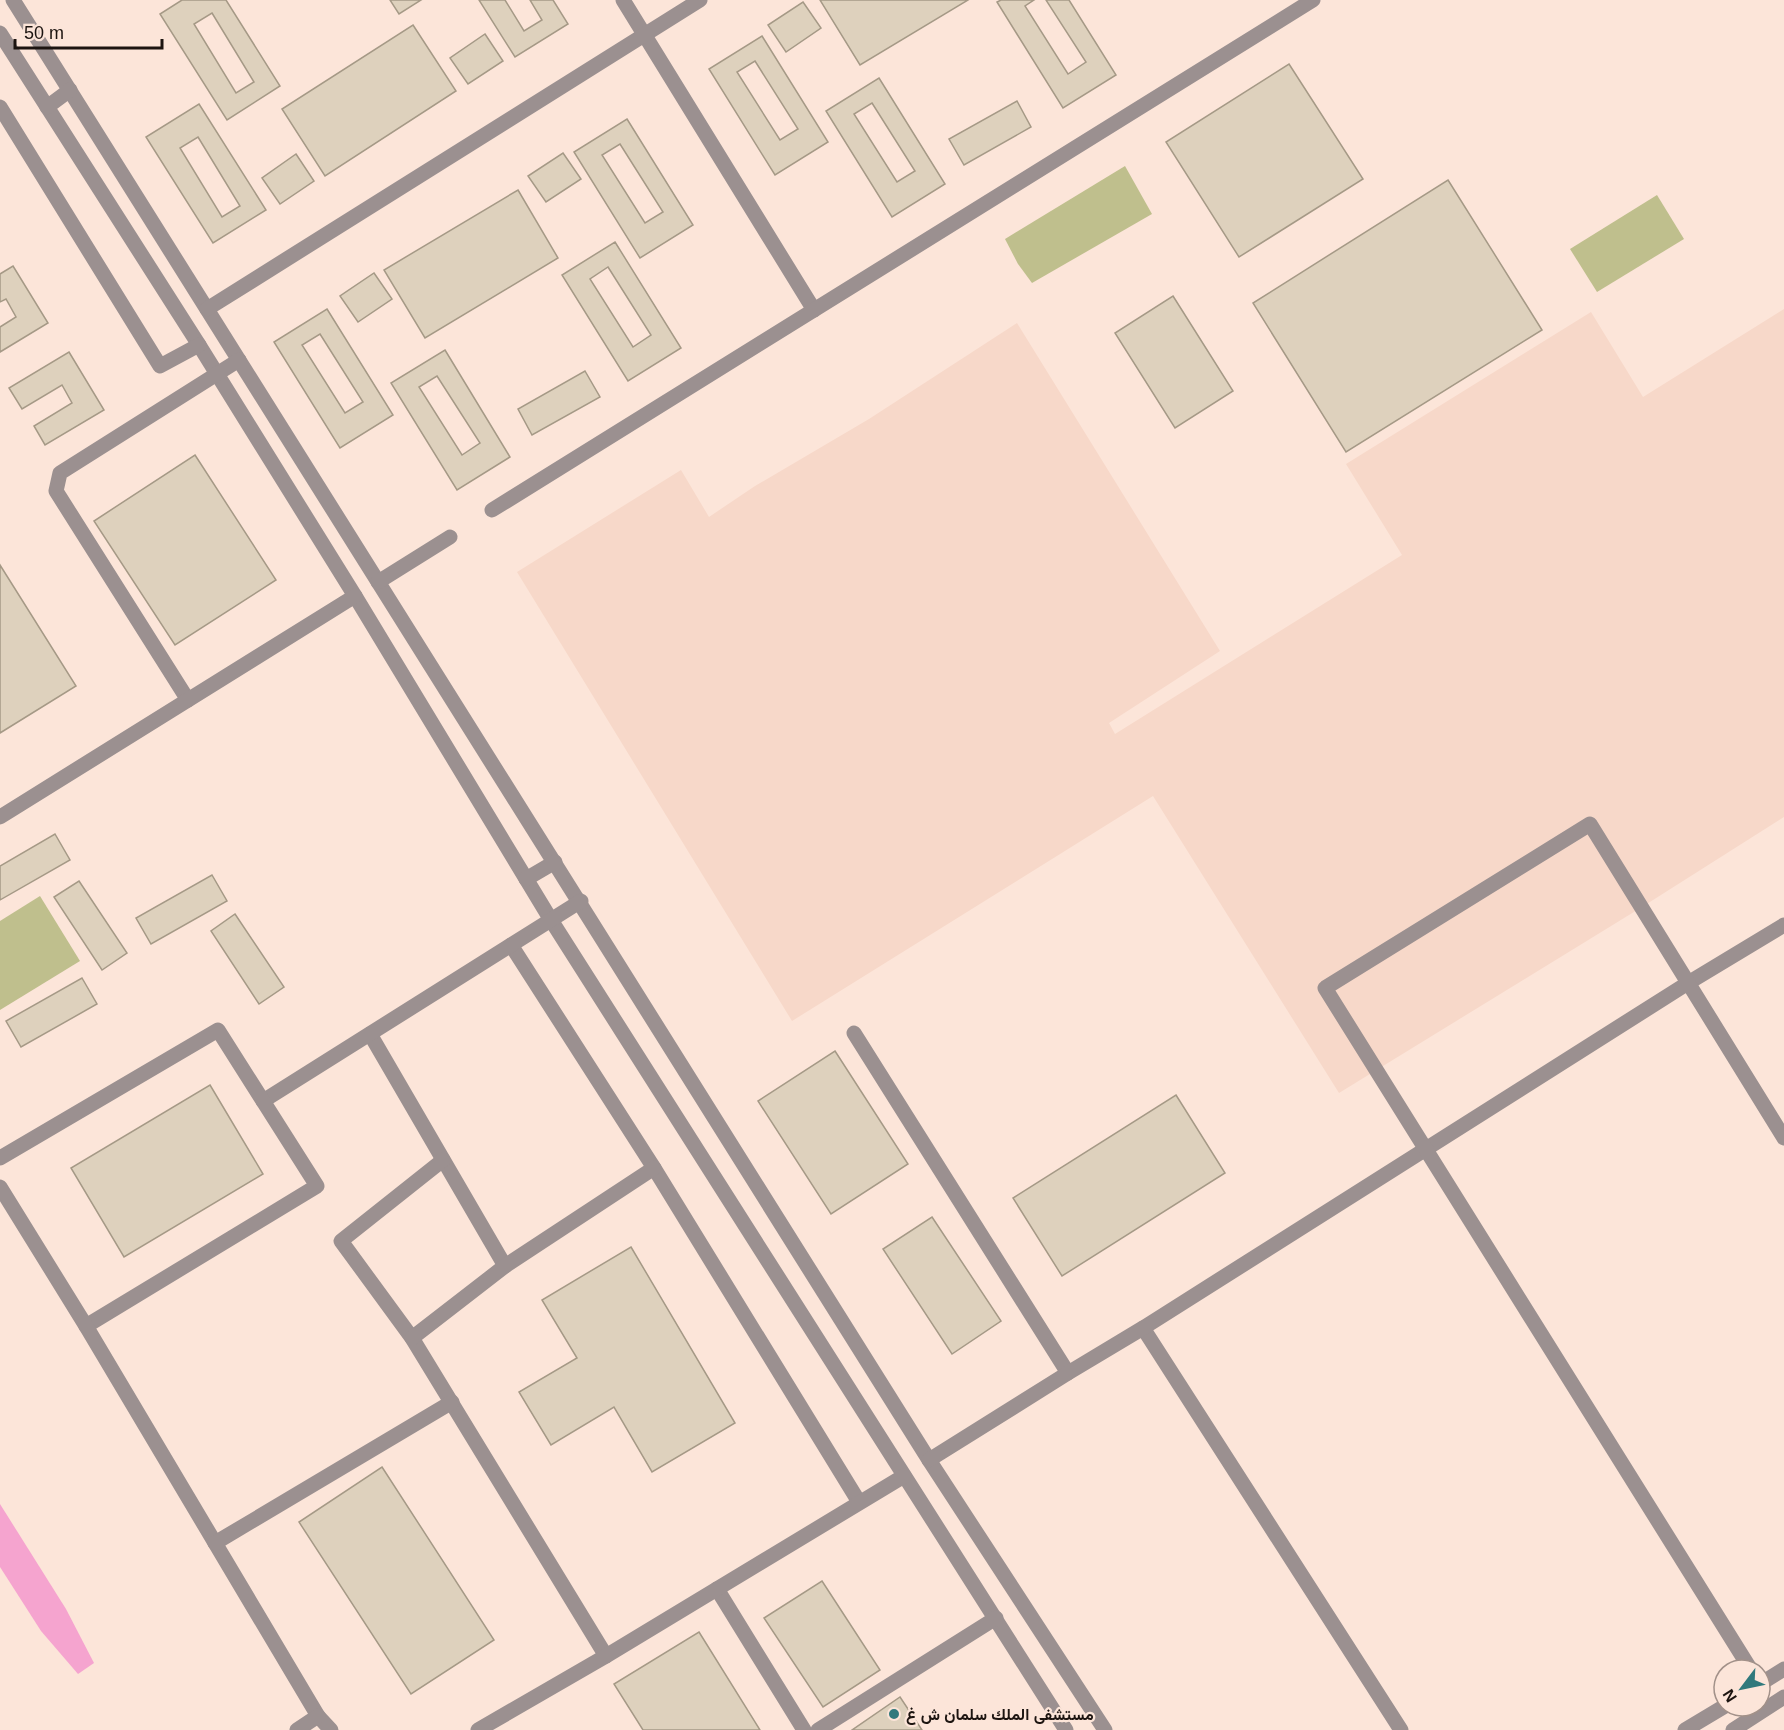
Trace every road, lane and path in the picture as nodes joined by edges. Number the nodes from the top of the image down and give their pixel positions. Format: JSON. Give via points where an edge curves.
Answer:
{"nodes":[{"id":1,"x":13,"y":0,"type":"edge"},
{"id":2,"x":623,"y":0,"type":"edge"},
{"id":3,"x":700,"y":0,"type":"edge"},
{"id":4,"x":1313,"y":0,"type":"edge"},
{"id":5,"x":0,"y":33,"type":"edge"},
{"id":6,"x":644,"y":34,"type":"junction"},
{"id":7,"x":46,"y":52,"type":"junction"},
{"id":8,"x":21,"y":65,"type":"junction"},
{"id":9,"x":70,"y":90,"type":"junction"},
{"id":10,"x":0,"y":107,"type":"edge"},
{"id":11,"x":47,"y":107,"type":"junction"},
{"id":12,"x":207,"y":309,"type":"junction"},
{"id":13,"x":814,"y":310,"type":"junction"},
{"id":14,"x":199,"y":345,"type":"junction"},
{"id":15,"x":239,"y":360,"type":"junction"},
{"id":16,"x":216,"y":374,"type":"junction"},
{"id":17,"x":492,"y":510,"type":"dead end"},
{"id":18,"x":450,"y":537,"type":"dead end"},
{"id":19,"x":378,"y":582,"type":"junction"},
{"id":20,"x":355,"y":596,"type":"junction"},
{"id":21,"x":188,"y":700,"type":"junction"},
{"id":22,"x":0,"y":817,"type":"edge"},
{"id":23,"x":555,"y":862,"type":"junction"},
{"id":24,"x":526,"y":879,"type":"junction"},
{"id":25,"x":580,"y":902,"type":"junction"},
{"id":26,"x":551,"y":920,"type":"junction"},
{"id":27,"x":1784,"y":925,"type":"edge"},
{"id":28,"x":511,"y":945,"type":"junction"},
{"id":29,"x":1688,"y":983,"type":"junction"},
{"id":30,"x":854,"y":1033,"type":"dead end"},
{"id":31,"x":370,"y":1034,"type":"junction"},
{"id":32,"x":263,"y":1101,"type":"junction"},
{"id":33,"x":1784,"y":1137,"type":"edge"},
{"id":34,"x":1425,"y":1150,"type":"junction"},
{"id":35,"x":0,"y":1158,"type":"edge"},
{"id":36,"x":443,"y":1160,"type":"junction"},
{"id":37,"x":654,"y":1168,"type":"junction"},
{"id":38,"x":0,"y":1187,"type":"edge"},
{"id":39,"x":505,"y":1266,"type":"junction"},
{"id":40,"x":86,"y":1326,"type":"junction"},
{"id":41,"x":1143,"y":1328,"type":"junction"},
{"id":42,"x":412,"y":1338,"type":"junction"},
{"id":43,"x":1068,"y":1372,"type":"junction"},
{"id":44,"x":452,"y":1402,"type":"junction"},
{"id":45,"x":929,"y":1460,"type":"junction"},
{"id":46,"x":904,"y":1476,"type":"junction"},
{"id":47,"x":860,"y":1502,"type":"junction"},
{"id":48,"x":215,"y":1543,"type":"junction"},
{"id":49,"x":717,"y":1589,"type":"junction"},
{"id":50,"x":996,"y":1618,"type":"junction"},
{"id":51,"x":606,"y":1656,"type":"junction"},
{"id":52,"x":1743,"y":1658,"type":"edge"},
{"id":53,"x":1784,"y":1697,"type":"edge"},
{"id":54,"x":1712,"y":1714,"type":"edge"},
{"id":55,"x":318,"y":1716,"type":"junction"},
{"id":56,"x":297,"y":1730,"type":"edge"},
{"id":57,"x":331,"y":1730,"type":"edge"},
{"id":58,"x":478,"y":1730,"type":"edge"},
{"id":59,"x":804,"y":1730,"type":"edge"},
{"id":60,"x":818,"y":1730,"type":"edge"},
{"id":61,"x":1066,"y":1730,"type":"edge"},
{"id":62,"x":1105,"y":1730,"type":"edge"},
{"id":63,"x":1401,"y":1730,"type":"edge"},
{"id":64,"x":1685,"y":1730,"type":"edge"},
{"id":65,"x":1733,"y":1730,"type":"edge"}],
"edges":[{"from":1,"to":7,"type":"street"},
{"from":2,"to":6,"type":"street"},
{"from":3,"to":6,"type":"street"},
{"from":4,"to":13,"type":"street"},
{"from":5,"to":8,"type":"street"},
{"from":6,"to":12,"type":"street"},
{"from":6,"to":13,"type":"street"},
{"from":7,"to":8,"type":"street"},
{"from":7,"to":9,"type":"street"},
{"from":8,"to":11,"type":"street"},
{"from":9,"to":11,"type":"street"},
{"from":9,"to":12,"type":"street"},
{"from":10,"to":14,"type":"street","via":[[160,366]]},
{"from":11,"to":14,"type":"street"},
{"from":12,"to":15,"type":"street"},
{"from":13,"to":17,"type":"street"},
{"from":14,"to":16,"type":"street"},
{"from":15,"to":16,"type":"street"},
{"from":15,"to":19,"type":"street"},
{"from":16,"to":20,"type":"street"},
{"from":16,"to":21,"type":"street","via":[[60,474],[56,491]]},
{"from":18,"to":19,"type":"street"},
{"from":19,"to":23,"type":"street"},
{"from":20,"to":21,"type":"street"},
{"from":20,"to":24,"type":"street"},
{"from":21,"to":22,"type":"street"},
{"from":23,"to":24,"type":"street"},
{"from":23,"to":25,"type":"street"},
{"from":24,"to":26,"type":"street"},
{"from":25,"to":26,"type":"street"},
{"from":25,"to":45,"type":"street"},
{"from":26,"to":28,"type":"street"},
{"from":26,"to":46,"type":"street"},
{"from":27,"to":29,"type":"street"},
{"from":28,"to":31,"type":"street"},
{"from":28,"to":37,"type":"street"},
{"from":29,"to":33,"type":"street"},
{"from":29,"to":34,"type":"street"},
{"from":29,"to":34,"type":"street","via":[[1590,824],[1325,988]]},
{"from":30,"to":43,"type":"street"},
{"from":31,"to":32,"type":"street"},
{"from":31,"to":36,"type":"street"},
{"from":32,"to":35,"type":"street","via":[[218,1030]]},
{"from":32,"to":40,"type":"street","via":[[317,1186]]},
{"from":34,"to":41,"type":"street"},
{"from":34,"to":52,"type":"street"},
{"from":36,"to":39,"type":"street"},
{"from":36,"to":42,"type":"street","via":[[341,1241]]},
{"from":37,"to":39,"type":"street"},
{"from":37,"to":47,"type":"street"},
{"from":38,"to":40,"type":"street"},
{"from":39,"to":42,"type":"street"},
{"from":40,"to":48,"type":"street"},
{"from":41,"to":43,"type":"street"},
{"from":41,"to":63,"type":"street"},
{"from":42,"to":44,"type":"street"},
{"from":43,"to":45,"type":"street"},
{"from":44,"to":48,"type":"street"},
{"from":44,"to":51,"type":"street"},
{"from":45,"to":62,"type":"street"},
{"from":46,"to":47,"type":"street"},
{"from":46,"to":50,"type":"street"},
{"from":47,"to":49,"type":"street"},
{"from":48,"to":55,"type":"street"},
{"from":49,"to":51,"type":"street"},
{"from":49,"to":59,"type":"street"},
{"from":50,"to":60,"type":"street"},
{"from":50,"to":61,"type":"street"},
{"from":51,"to":58,"type":"street"},
{"from":53,"to":65,"type":"street"},
{"from":54,"to":64,"type":"street"},
{"from":55,"to":56,"type":"street"},
{"from":55,"to":57,"type":"street"}]}
